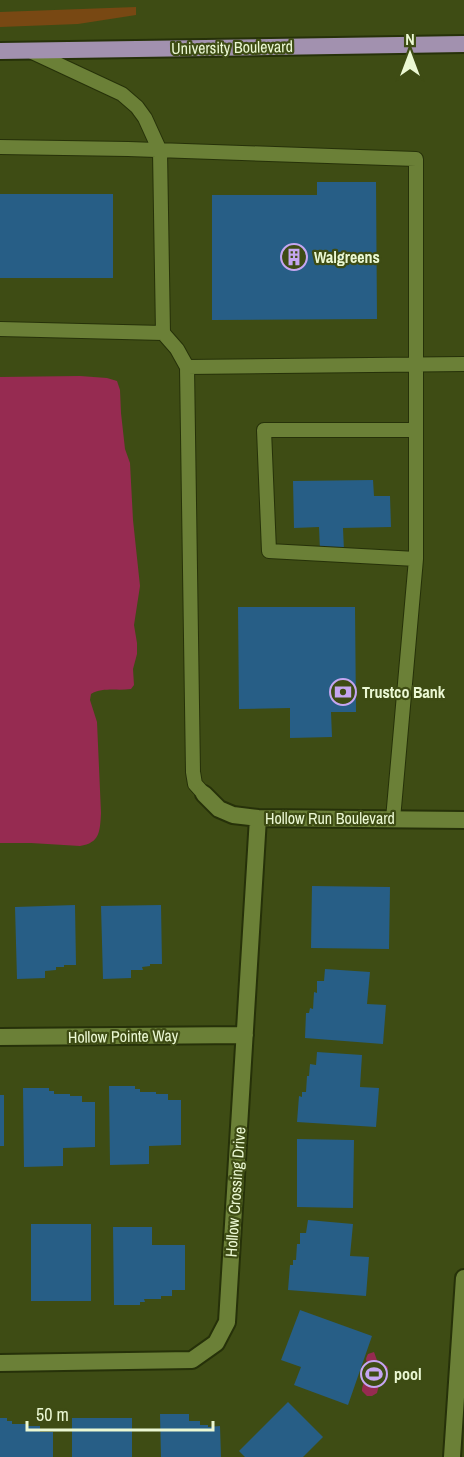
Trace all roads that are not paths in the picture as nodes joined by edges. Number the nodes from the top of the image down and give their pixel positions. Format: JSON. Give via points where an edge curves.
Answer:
{"nodes":[{"id":1,"x":464,"y":44,"type":"edge"},
{"id":2,"x":29,"y":50,"type":"junction"},
{"id":3,"x":0,"y":51,"type":"edge"},
{"id":4,"x":0,"y":147,"type":"edge"},
{"id":5,"x":160,"y":151,"type":"junction"},
{"id":6,"x":0,"y":329,"type":"edge"},
{"id":7,"x":163,"y":333,"type":"junction"},
{"id":8,"x":416,"y":363,"type":"junction"},
{"id":9,"x":464,"y":364,"type":"edge"},
{"id":10,"x":187,"y":367,"type":"junction"},
{"id":11,"x":416,"y":430,"type":"junction"},
{"id":12,"x":416,"y":559,"type":"junction"},
{"id":13,"x":204,"y":794,"type":"joint"},
{"id":14,"x":258,"y":818,"type":"junction"},
{"id":15,"x":393,"y":819,"type":"junction"},
{"id":16,"x":464,"y":820,"type":"edge"},
{"id":17,"x":245,"y":1035,"type":"junction"},
{"id":18,"x":0,"y":1037,"type":"edge"},
{"id":19,"x":464,"y":1278,"type":"edge"},
{"id":20,"x":0,"y":1363,"type":"edge"},
{"id":21,"x":452,"y":1457,"type":"edge"}],
"edges":[{"from":1,"to":2,"type":"main road","name":"University Boulevard"},
{"from":2,"to":3,"type":"main road","name":"University Boulevard"},
{"from":2,"to":5,"type":"lane","via":[[122,94],[145,118]]},
{"from":4,"to":5,"type":"lane"},
{"from":5,"to":7,"type":"lane"},
{"from":5,"to":8,"type":"lane","via":[[416,159]]},
{"from":6,"to":7,"type":"lane"},
{"from":7,"to":10,"type":"lane"},
{"from":8,"to":9,"type":"lane"},
{"from":8,"to":10,"type":"lane"},
{"from":8,"to":11,"type":"lane"},
{"from":10,"to":13,"type":"lane","via":[[192,772],[195,784]]},
{"from":11,"to":12,"type":"lane"},
{"from":11,"to":12,"type":"lane","via":[[264,430],[269,551]]},
{"from":12,"to":15,"type":"lane"},
{"from":13,"to":14,"type":"street","name":"Hollow Run Boulevard","via":[[219,809]]},
{"from":14,"to":15,"type":"street","name":"Hollow Run Boulevard"},
{"from":14,"to":17,"type":"street","name":"Hollow Crossing Drive"},
{"from":15,"to":16,"type":"street","name":"Hollow Run Boulevard"},
{"from":17,"to":18,"type":"street","name":"Hollow Pointe Way"},
{"from":17,"to":20,"type":"street","name":"Hollow Crossing Drive","via":[[227,1322],[216,1343],[192,1360]]},
{"from":19,"to":21,"type":"street"}]}
